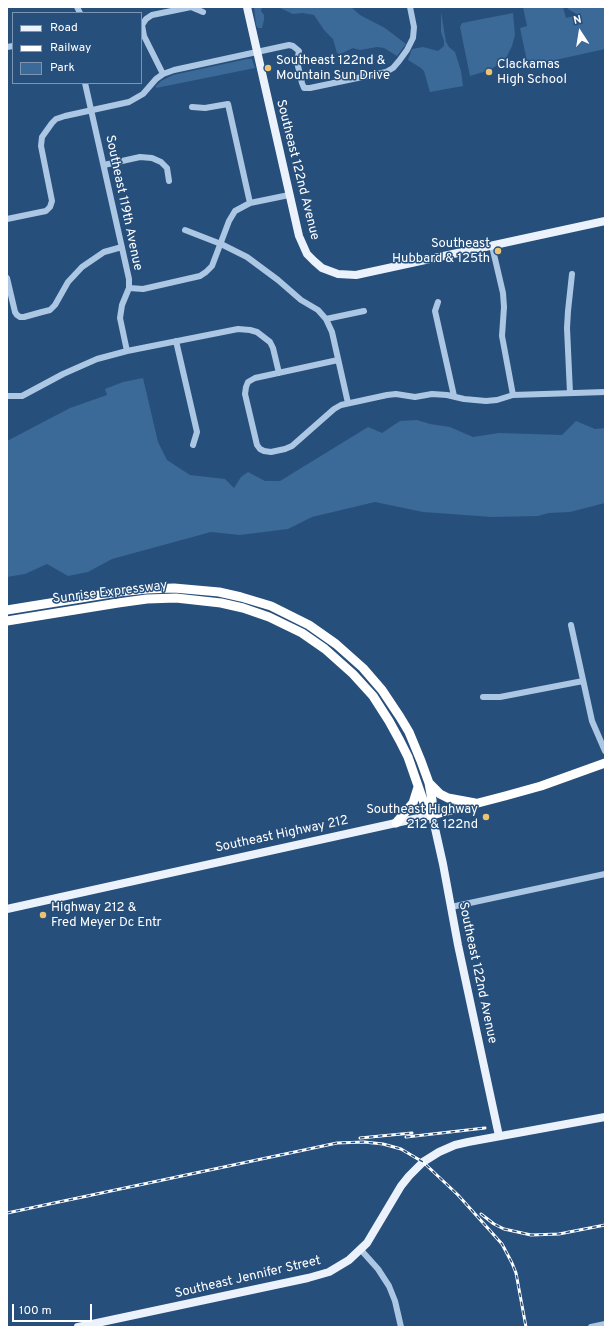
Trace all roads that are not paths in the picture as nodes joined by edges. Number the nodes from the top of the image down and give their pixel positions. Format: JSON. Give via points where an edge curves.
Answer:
{"nodes":[{"id":1,"x":191,"y":7,"type":"edge"},
{"id":2,"x":247,"y":7,"type":"edge"},
{"id":3,"x":410,"y":7,"type":"edge"},
{"id":4,"x":203,"y":12,"type":"dead end"},
{"id":5,"x":257,"y":52,"type":"junction"},
{"id":6,"x":163,"y":74,"type":"junction"},
{"id":7,"x":85,"y":84,"type":"edge"},
{"id":8,"x":192,"y":107,"type":"dead end"},
{"id":9,"x":91,"y":111,"type":"junction"},
{"id":10,"x":104,"y":166,"type":"junction"},
{"id":11,"x":169,"y":181,"type":"dead end"},
{"id":12,"x":289,"y":195,"type":"junction"},
{"id":13,"x":250,"y":203,"type":"junction"},
{"id":14,"x":7,"y":219,"type":"edge"},
{"id":15,"x":605,"y":221,"type":"edge"},
{"id":16,"x":185,"y":230,"type":"dead end"},
{"id":17,"x":221,"y":244,"type":"junction"},
{"id":18,"x":492,"y":246,"type":"junction"},
{"id":19,"x":122,"y":247,"type":"junction"},
{"id":20,"x":572,"y":274,"type":"dead end"},
{"id":21,"x":7,"y":278,"type":"edge"},
{"id":22,"x":128,"y":288,"type":"junction"},
{"id":23,"x":438,"y":302,"type":"dead end"},
{"id":24,"x":364,"y":311,"type":"dead end"},
{"id":25,"x":326,"y":319,"type":"junction"},
{"id":26,"x":176,"y":341,"type":"junction"},
{"id":27,"x":127,"y":351,"type":"junction"},
{"id":28,"x":338,"y":360,"type":"junction"},
{"id":29,"x":279,"y":373,"type":"junction"},
{"id":30,"x":605,"y":392,"type":"edge"},
{"id":31,"x":570,"y":393,"type":"junction"},
{"id":32,"x":513,"y":395,"type":"junction"},
{"id":33,"x":8,"y":396,"type":"dead end"},
{"id":34,"x":454,"y":396,"type":"junction"},
{"id":35,"x":348,"y":403,"type":"junction"},
{"id":36,"x":193,"y":445,"type":"dead end"},
{"id":37,"x":7,"y":610,"type":"edge"},
{"id":38,"x":7,"y":621,"type":"edge"},
{"id":39,"x":571,"y":625,"type":"dead end"},
{"id":40,"x":583,"y":681,"type":"junction"},
{"id":41,"x":483,"y":697,"type":"dead end"},
{"id":42,"x":605,"y":751,"type":"edge"},
{"id":43,"x":605,"y":762,"type":"edge"},
{"id":44,"x":429,"y":784,"type":"junction"},
{"id":45,"x":418,"y":787,"type":"junction"},
{"id":46,"x":479,"y":803,"type":"junction"},
{"id":47,"x":432,"y":815,"type":"junction"},
{"id":48,"x":396,"y":823,"type":"junction"},
{"id":49,"x":605,"y":874,"type":"edge"},
{"id":50,"x":451,"y":907,"type":"junction"},
{"id":51,"x":7,"y":909,"type":"edge"},
{"id":52,"x":605,"y":1117,"type":"edge"},
{"id":53,"x":499,"y":1136,"type":"junction"},
{"id":54,"x":361,"y":1250,"type":"junction"},
{"id":55,"x":605,"y":1324,"type":"edge"},
{"id":56,"x":78,"y":1327,"type":"edge"},
{"id":57,"x":401,"y":1327,"type":"edge"},
{"id":58,"x":591,"y":1327,"type":"edge"}],
"edges":[{"from":1,"to":4,"type":"street"},
{"from":1,"to":6,"type":"street","via":[[152,16],[142,25],[144,36]]},
{"from":2,"to":5,"type":"main road","name":"Southeast 122nd Avenue"},
{"from":3,"to":5,"type":"street","via":[[414,27],[413,38],[399,61],[386,72],[304,88],[297,62],[300,51],[289,45]]},
{"from":5,"to":6,"type":"street"},
{"from":5,"to":12,"type":"main road","name":"Southeast 122nd Avenue"},
{"from":6,"to":9,"type":"street","via":[[136,99]]},
{"from":7,"to":9,"type":"street","name":"Southeast 119th Avenue"},
{"from":8,"to":13,"type":"street","via":[[205,108],[228,104]]},
{"from":9,"to":10,"type":"street","name":"Southeast 119th Avenue"},
{"from":9,"to":14,"type":"street","via":[[56,120],[42,137],[52,201],[50,207],[46,211]]},
{"from":10,"to":11,"type":"street","via":[[140,157],[152,158],[168,168]]},
{"from":10,"to":19,"type":"street","name":"Southeast 119th Avenue"},
{"from":12,"to":13,"type":"street"},
{"from":12,"to":18,"type":"main road","name":"Southeast 122nd Avenue","via":[[302,245],[310,258],[332,272],[356,275]]},
{"from":13,"to":17,"type":"street","via":[[235,211]]},
{"from":15,"to":18,"type":"main road"},
{"from":16,"to":17,"type":"street"},
{"from":17,"to":22,"type":"street","via":[[212,266],[200,276],[143,289]]},
{"from":17,"to":25,"type":"street","via":[[256,262]]},
{"from":18,"to":32,"type":"street","via":[[502,292],[502,336]]},
{"from":19,"to":21,"type":"street","via":[[104,252],[82,267],[68,282],[50,310],[18,317]]},
{"from":19,"to":22,"type":"street","name":"Southeast 119th Avenue","via":[[129,279]]},
{"from":20,"to":31,"type":"street","via":[[568,311]]},
{"from":22,"to":27,"type":"street","name":"Southeast 119th Avenue","via":[[120,318]]},
{"from":23,"to":34,"type":"street","via":[[435,311]]},
{"from":24,"to":25,"type":"street"},
{"from":25,"to":28,"type":"street","via":[[332,332]]},
{"from":26,"to":27,"type":"street"},
{"from":26,"to":29,"type":"street","via":[[238,329],[250,330],[264,336],[270,342]]},
{"from":26,"to":36,"type":"street","via":[[197,432]]},
{"from":27,"to":33,"type":"street","via":[[80,366],[22,396]]},
{"from":28,"to":29,"type":"street"},
{"from":28,"to":35,"type":"street"},
{"from":29,"to":35,"type":"street","via":[[256,378],[248,382],[246,387],[245,394],[257,445],[264,451],[271,452],[292,446],[334,409]]},
{"from":30,"to":31,"type":"street"},
{"from":31,"to":32,"type":"street"},
{"from":32,"to":34,"type":"street","via":[[486,401]]},
{"from":34,"to":35,"type":"street","via":[[432,394],[415,397],[396,394]]},
{"from":37,"to":44,"type":"highway","name":"Sunrise Expressway","via":[[118,592],[174,588],[219,592],[270,606],[309,625],[349,655],[373,679],[390,701],[408,732]]},
{"from":38,"to":45,"type":"highway","name":"Sunrise Expressway","via":[[147,599],[176,598],[221,602],[269,617],[302,633],[325,649],[361,682],[394,729],[408,757]]},
{"from":39,"to":40,"type":"street"},
{"from":40,"to":41,"type":"street","via":[[500,697]]},
{"from":40,"to":42,"type":"street","via":[[592,721]]},
{"from":43,"to":46,"type":"highway","name":"Southeast Highway 212","via":[[541,786]]},
{"from":44,"to":46,"type":"highway","via":[[448,798]]},
{"from":44,"to":47,"type":"highway","name":"Sunrise Expressway"},
{"from":45,"to":47,"type":"highway","name":"Sunrise Expressway"},
{"from":45,"to":48,"type":"highway","via":[[413,803]]},
{"from":46,"to":47,"type":"highway","name":"Southeast Highway 212"},
{"from":47,"to":48,"type":"main road","name":"Southeast Highway 212"},
{"from":47,"to":50,"type":"main road","name":"Southeast 122nd Avenue"},
{"from":48,"to":51,"type":"main road","name":"Southeast Highway 212"},
{"from":49,"to":50,"type":"street"},
{"from":50,"to":53,"type":"main road","name":"Southeast 122nd Avenue"},
{"from":52,"to":53,"type":"main road","name":"Southeast Jennifer Street"},
{"from":53,"to":54,"type":"main road","name":"Southeast Jennifer Street","via":[[455,1145],[423,1162],[406,1181],[373,1236]]},
{"from":54,"to":56,"type":"main road","name":"Southeast Jennifer Street","via":[[339,1267],[316,1276]]},
{"from":54,"to":57,"type":"street","via":[[389,1286]]},
{"from":55,"to":58,"type":"street"}]}
